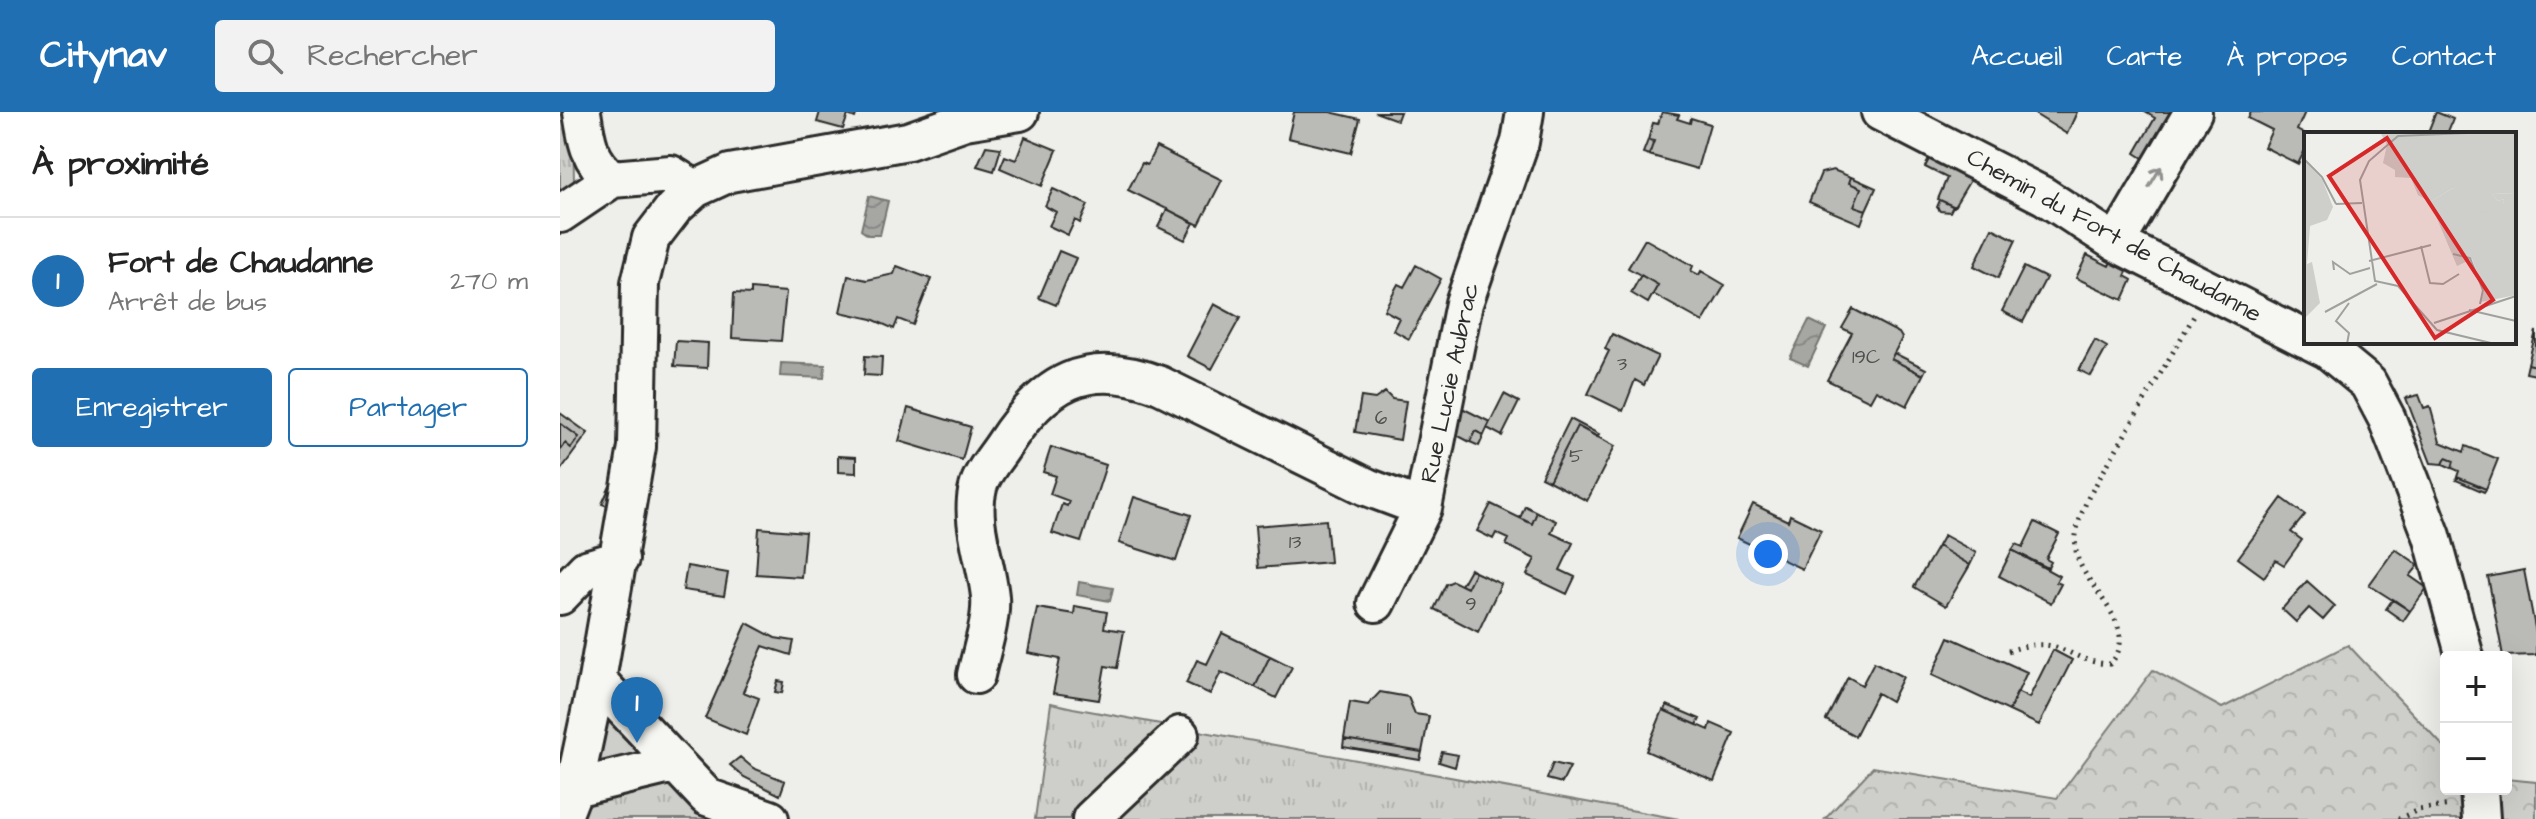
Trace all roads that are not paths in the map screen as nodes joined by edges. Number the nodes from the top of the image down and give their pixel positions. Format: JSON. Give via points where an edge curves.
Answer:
{"nodes":[{"id":1,"x":582,"y":112,"type":"edge"},
{"id":2,"x":1020,"y":112,"type":"edge"},
{"id":3,"x":1525,"y":112,"type":"edge"},
{"id":4,"x":1880,"y":112,"type":"edge"},
{"id":5,"x":2193,"y":112,"type":"edge"},
{"id":6,"x":612,"y":179,"type":"junction"},
{"id":7,"x":695,"y":189,"type":"junction"},
{"id":8,"x":560,"y":214,"type":"edge"},
{"id":9,"x":2116,"y":243,"type":"junction"},
{"id":10,"x":2304,"y":338,"type":"edge"},
{"id":11,"x":2316,"y":344,"type":"edge"},
{"id":12,"x":1423,"y":508,"type":"junction"},
{"id":13,"x":620,"y":559,"type":"junction"},
{"id":14,"x":560,"y":596,"type":"edge"},
{"id":15,"x":1376,"y":603,"type":"dead end"},
{"id":16,"x":2463,"y":651,"type":"edge"},
{"id":17,"x":976,"y":675,"type":"dead end"},
{"id":18,"x":597,"y":680,"type":"junction"},
{"id":19,"x":1180,"y":735,"type":"dead end"},
{"id":20,"x":674,"y":764,"type":"junction"},
{"id":21,"x":568,"y":804,"type":"edge"},
{"id":22,"x":770,"y":819,"type":"edge"},
{"id":23,"x":1091,"y":819,"type":"edge"}],
"edges":[{"from":1,"to":6,"type":"street","via":[[586,145],[598,168]]},
{"from":2,"to":7,"type":"street","via":[[965,121],[908,141],[730,173]]},
{"from":3,"to":12,"type":"street","name":"Rue Lucie Aubrac","via":[[1520,142],[1464,303]]},
{"from":4,"to":9,"type":"street","name":"Chemin du Fort de Chaudanne","via":[[2044,196]]},
{"from":9,"to":5,"type":"street","one_way":true},
{"from":6,"to":7,"type":"street","via":[[671,174]]},
{"from":6,"to":8,"type":"street"},
{"from":7,"to":13,"type":"street","via":[[651,238],[640,283],[637,447]]},
{"from":9,"to":10,"type":"street","name":"Chemin du Fort de Chaudanne"},
{"from":11,"to":16,"type":"street","via":[[2368,383],[2387,419],[2432,536]]},
{"from":12,"to":15,"type":"street","name":"Rue Lucie Aubrac"},
{"from":12,"to":17,"type":"street","via":[[1367,487],[1131,374],[1097,372],[1061,382],[1021,418],[978,486],[976,507],[990,601]]},
{"from":13,"to":14,"type":"street","via":[[586,569]]},
{"from":13,"to":18,"type":"street"},
{"from":18,"to":20,"type":"street"},
{"from":18,"to":21,"type":"street"},
{"from":19,"to":23,"type":"street"},
{"from":20,"to":21,"type":"street"},
{"from":20,"to":22,"type":"street","via":[[707,797]]}]}
